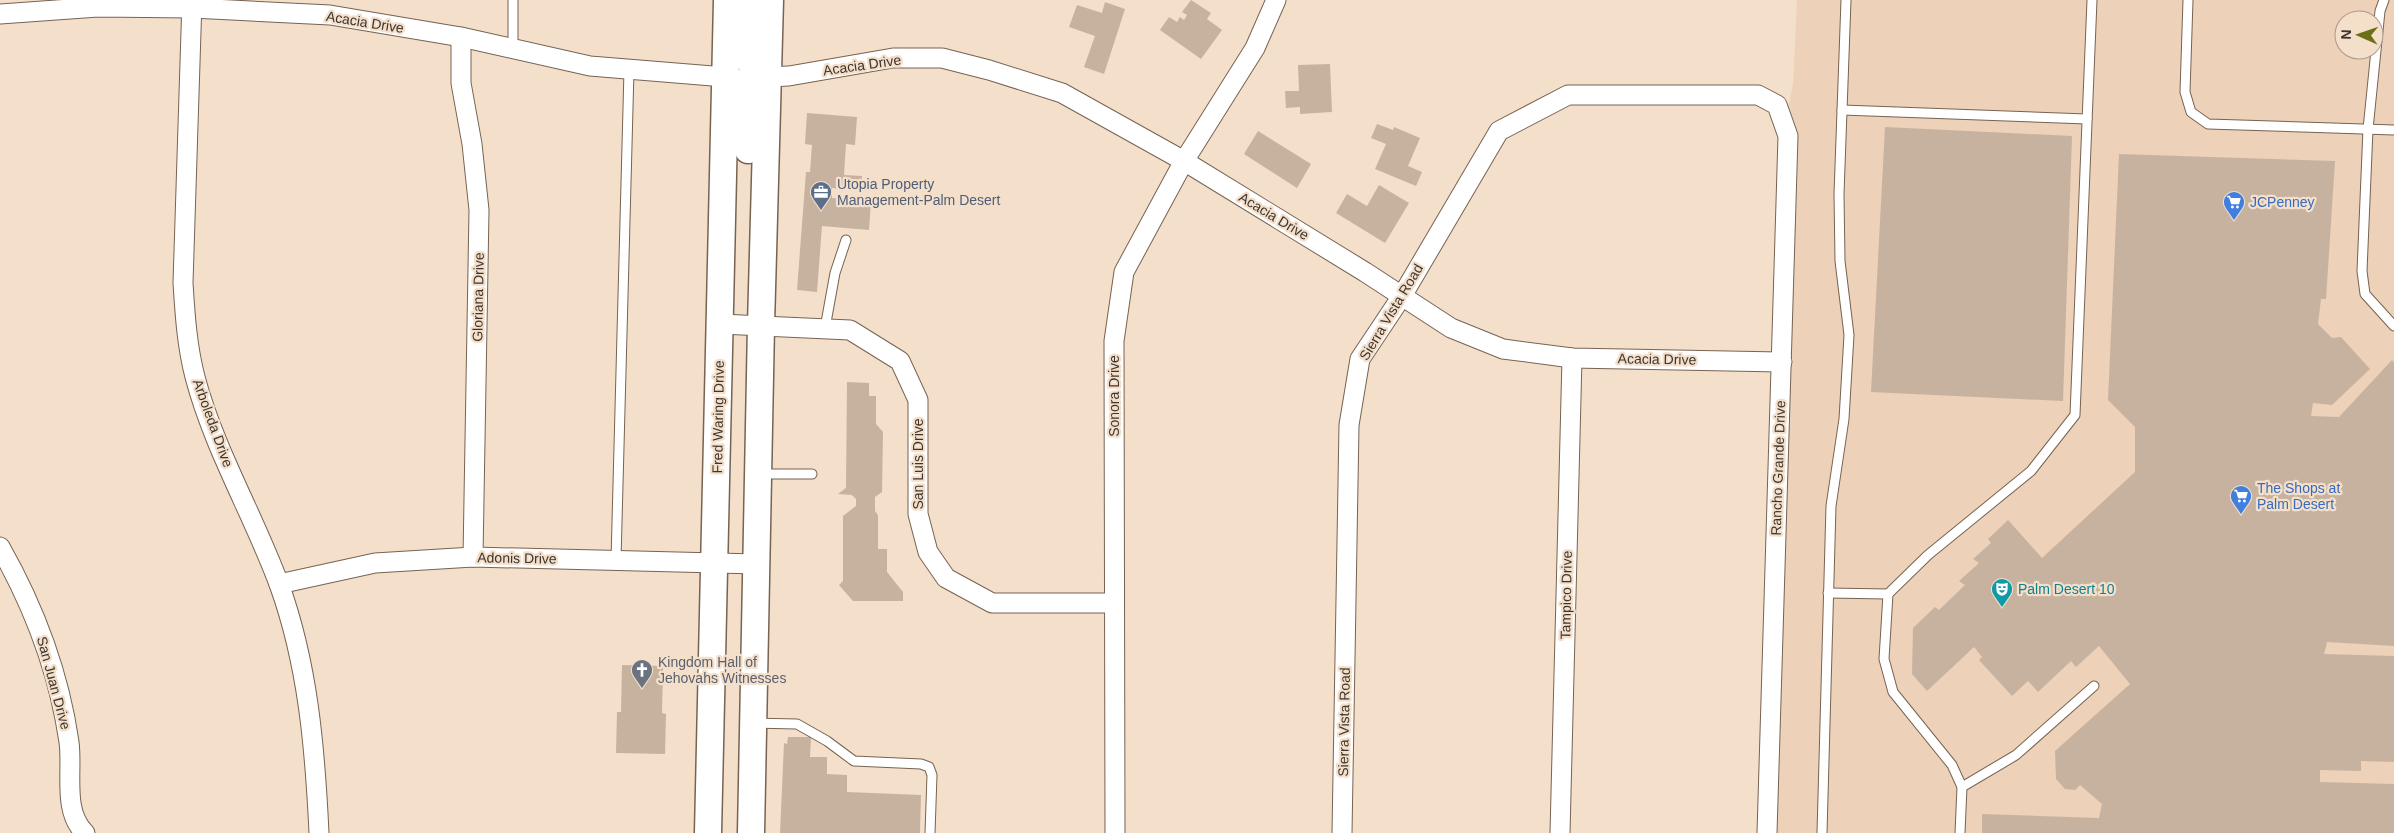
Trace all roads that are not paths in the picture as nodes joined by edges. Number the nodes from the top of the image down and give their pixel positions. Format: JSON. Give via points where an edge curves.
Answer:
{"nodes":[{"id":1,"x":513,"y":0,"type":"edge"},
{"id":2,"x":727,"y":0,"type":"edge"},
{"id":3,"x":744,"y":0,"type":"edge"},
{"id":4,"x":770,"y":0,"type":"edge"},
{"id":5,"x":1276,"y":0,"type":"edge"},
{"id":6,"x":1846,"y":0,"type":"edge"},
{"id":7,"x":2092,"y":0,"type":"edge"},
{"id":8,"x":2188,"y":0,"type":"edge"},
{"id":9,"x":2384,"y":0,"type":"edge"},
{"id":10,"x":192,"y":4,"type":"edge"},
{"id":11,"x":0,"y":14,"type":"edge"},
{"id":12,"x":461,"y":38,"type":"junction"},
{"id":13,"x":513,"y":49,"type":"junction"},
{"id":14,"x":629,"y":70,"type":"junction"},
{"id":15,"x":725,"y":77,"type":"junction"},
{"id":16,"x":768,"y":77,"type":"junction"},
{"id":17,"x":1777,"y":105,"type":"joint"},
{"id":18,"x":1842,"y":110,"type":"junction"},
{"id":19,"x":2087,"y":118,"type":"junction"},
{"id":20,"x":2368,"y":129,"type":"junction"},
{"id":21,"x":2394,"y":130,"type":"edge"},
{"id":22,"x":1184,"y":161,"type":"junction"},
{"id":23,"x":763,"y":230,"type":"junction"},
{"id":24,"x":846,"y":240,"type":"dead end"},
{"id":25,"x":1402,"y":296,"type":"junction"},
{"id":26,"x":720,"y":324,"type":"junction"},
{"id":27,"x":761,"y":325,"type":"junction"},
{"id":28,"x":2394,"y":326,"type":"edge"},
{"id":29,"x":825,"y":328,"type":"junction"},
{"id":30,"x":1572,"y":358,"type":"junction"},
{"id":31,"x":1782,"y":362,"type":"junction"},
{"id":32,"x":758,"y":474,"type":"junction"},
{"id":33,"x":812,"y":474,"type":"dead end"},
{"id":34,"x":0,"y":547,"type":"edge"},
{"id":35,"x":473,"y":557,"type":"junction"},
{"id":36,"x":616,"y":560,"type":"junction"},
{"id":37,"x":715,"y":563,"type":"junction"},
{"id":38,"x":757,"y":564,"type":"junction"},
{"id":39,"x":279,"y":584,"type":"junction"},
{"id":40,"x":1828,"y":593,"type":"junction"},
{"id":41,"x":1888,"y":594,"type":"junction"},
{"id":42,"x":1114,"y":603,"type":"junction"},
{"id":43,"x":2094,"y":686,"type":"dead end"},
{"id":44,"x":754,"y":723,"type":"junction"},
{"id":45,"x":1962,"y":787,"type":"junction"},
{"id":46,"x":81,"y":829,"type":"edge"},
{"id":47,"x":319,"y":833,"type":"edge"},
{"id":48,"x":708,"y":833,"type":"edge"},
{"id":49,"x":751,"y":833,"type":"edge"},
{"id":50,"x":930,"y":833,"type":"edge"},
{"id":51,"x":1115,"y":833,"type":"edge"},
{"id":52,"x":1342,"y":833,"type":"edge"},
{"id":53,"x":1560,"y":833,"type":"edge"},
{"id":54,"x":1766,"y":833,"type":"edge"},
{"id":55,"x":1822,"y":833,"type":"edge"},
{"id":56,"x":1960,"y":833,"type":"edge"}],
"edges":[{"from":1,"to":13,"type":"lane"},
{"from":2,"to":15,"type":"main road","name":"Fred Waring Drive"},
{"from":3,"to":16,"type":"main road","via":[[745,51],[749,61]]},
{"from":4,"to":16,"type":"main road"},
{"from":5,"to":22,"type":"street","name":"Sonora Drive","via":[[1255,48]]},
{"from":6,"to":18,"type":"lane"},
{"from":7,"to":19,"type":"lane"},
{"from":8,"to":20,"type":"lane","via":[[2185,92],[2191,112],[2208,124]]},
{"from":9,"to":20,"type":"lane","via":[[2380,11]]},
{"from":10,"to":11,"type":"street","name":"Acacia Drive","via":[[98,6]]},
{"from":10,"to":12,"type":"street","name":"Acacia Drive","via":[[330,15]]},
{"from":10,"to":39,"type":"street","name":"Arboleda Drive","via":[[183,283],[186,330],[195,376],[209,420]]},
{"from":12,"to":13,"type":"street","name":"Acacia Drive"},
{"from":12,"to":35,"type":"street","name":"Gloriana Drive","via":[[461,83],[479,210]]},
{"from":13,"to":14,"type":"street","name":"Acacia Drive","via":[[590,66]]},
{"from":14,"to":15,"type":"street","name":"Acacia Drive"},
{"from":14,"to":36,"type":"lane"},
{"from":15,"to":23,"type":"main road","via":[[742,86],[749,103],[748,170]]},
{"from":15,"to":26,"type":"main road","name":"Fred Waring Drive"},
{"from":16,"to":22,"type":"street","name":"Acacia Drive","via":[[893,58],[942,58],[1062,93]]},
{"from":16,"to":23,"type":"main road"},
{"from":17,"to":25,"type":"street","name":"Sierra Vista Road","via":[[1758,95],[1568,95],[1499,131]]},
{"from":17,"to":31,"type":"street","name":"Rancho Grande Drive","via":[[1788,136]]},
{"from":18,"to":19,"type":"lane"},
{"from":18,"to":40,"type":"lane","via":[[1840,261],[1848,335],[1844,419],[1831,506]]},
{"from":19,"to":41,"type":"lane","via":[[2075,415],[2031,471],[1928,555]]},
{"from":20,"to":21,"type":"lane"},
{"from":20,"to":28,"type":"lane","via":[[2362,271],[2365,294]]},
{"from":22,"to":25,"type":"street","name":"Acacia Drive"},
{"from":22,"to":42,"type":"street","name":"Sonora Drive","via":[[1124,272],[1114,341]]},
{"from":23,"to":27,"type":"main road"},
{"from":24,"to":29,"type":"lane","via":[[835,273]]},
{"from":25,"to":30,"type":"street","name":"Acacia Drive","via":[[1451,328],[1503,348]]},
{"from":25,"to":52,"type":"street","name":"Sierra Vista Road","via":[[1360,359],[1349,424]]},
{"from":26,"to":27,"type":"street","name":"San Luis Drive"},
{"from":26,"to":37,"type":"main road","name":"Fred Waring Drive"},
{"from":27,"to":29,"type":"street","name":"San Luis Drive"},
{"from":27,"to":32,"type":"main road"},
{"from":29,"to":42,"type":"street","name":"San Luis Drive","via":[[850,330],[900,361],[918,400],[918,514],[928,552],[946,578],[992,603]]},
{"from":30,"to":31,"type":"street","name":"Acacia Drive"},
{"from":30,"to":53,"type":"street","name":"Tampico Drive"},
{"from":31,"to":54,"type":"street","name":"Rancho Grande Drive"},
{"from":32,"to":33,"type":"lane"},
{"from":32,"to":38,"type":"main road"},
{"from":34,"to":46,"type":"street","name":"San Juan Drive","via":[[41,634],[62,706],[71,758],[71,806]]},
{"from":35,"to":36,"type":"street","name":"Adonis Drive"},
{"from":35,"to":39,"type":"street","name":"Adonis Drive","via":[[375,563]]},
{"from":36,"to":37,"type":"street","name":"Adonis Drive"},
{"from":37,"to":38,"type":"street","name":"Adonis Drive"},
{"from":37,"to":48,"type":"main road","name":"Fred Waring Drive"},
{"from":38,"to":44,"type":"main road"},
{"from":39,"to":47,"type":"street","name":"Arboleda Drive","via":[[298,648],[311,713]]},
{"from":40,"to":41,"type":"lane"},
{"from":40,"to":55,"type":"lane"},
{"from":41,"to":45,"type":"lane","via":[[1884,659],[1894,692],[1952,765]]},
{"from":42,"to":51,"type":"street","name":"Sonora Drive"},
{"from":43,"to":45,"type":"lane","via":[[2016,755]]},
{"from":44,"to":49,"type":"main road"},
{"from":44,"to":50,"type":"lane","via":[[796,724],[854,761],[930,767]]},
{"from":45,"to":56,"type":"lane"}]}
